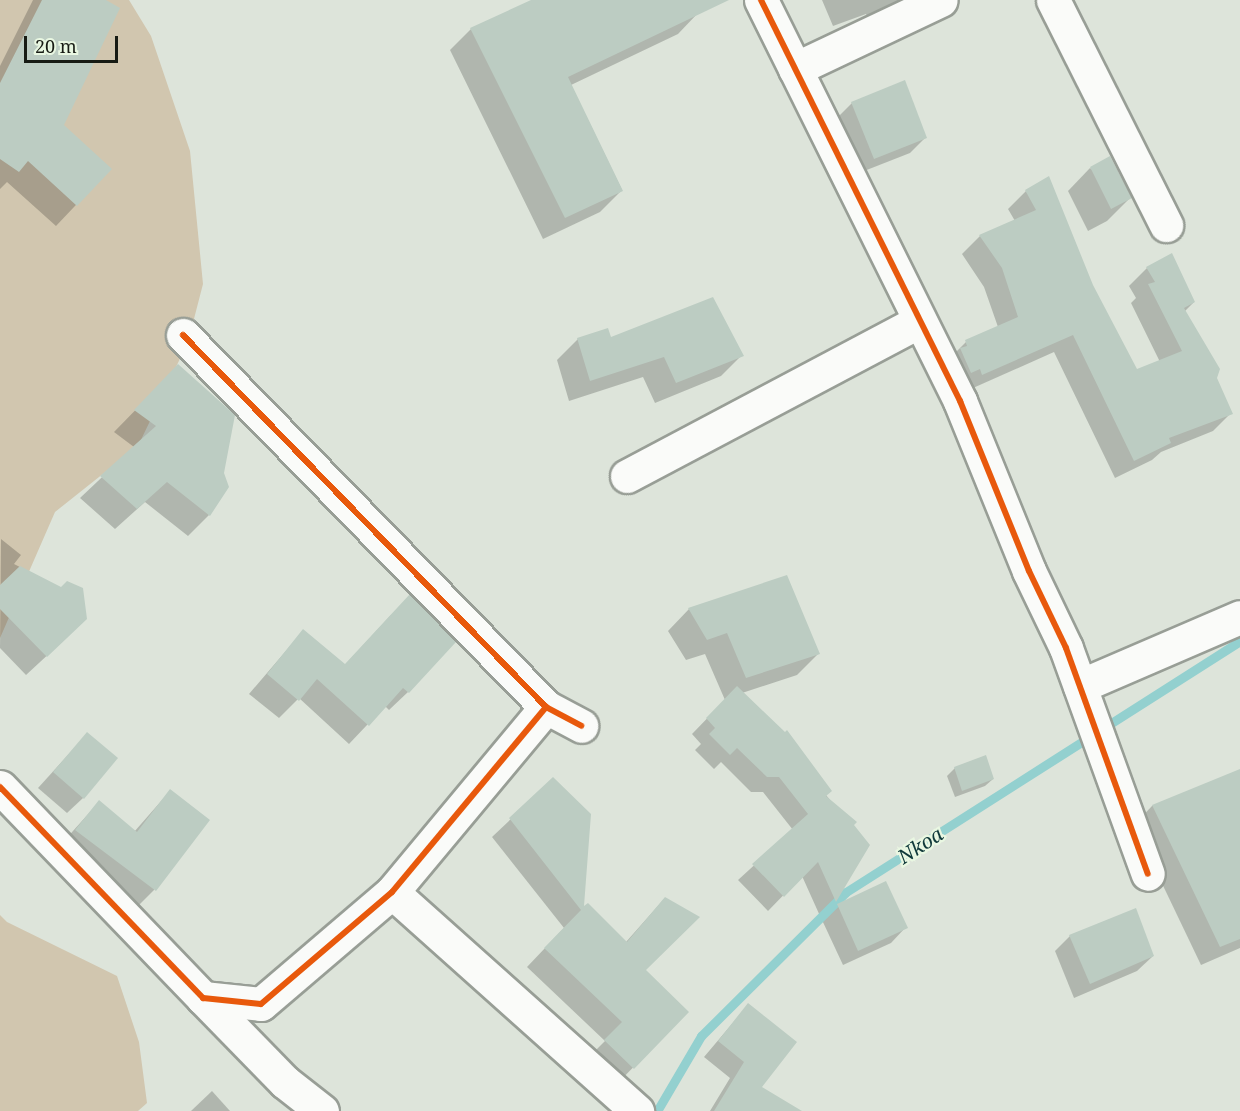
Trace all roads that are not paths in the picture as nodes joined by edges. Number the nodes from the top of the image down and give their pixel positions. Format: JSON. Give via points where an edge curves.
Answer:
{"nodes":[{"id":1,"x":761,"y":0,"type":"edge"},
{"id":2,"x":941,"y":0,"type":"edge"},
{"id":3,"x":1053,"y":0,"type":"edge"},
{"id":4,"x":795,"y":69,"type":"junction"},
{"id":5,"x":1166,"y":225,"type":"dead end"},
{"id":6,"x":920,"y":321,"type":"junction"},
{"id":7,"x":183,"y":335,"type":"dead end"},
{"id":8,"x":627,"y":476,"type":"dead end"},
{"id":9,"x":1240,"y":617,"type":"edge"},
{"id":10,"x":1080,"y":686,"type":"junction"},
{"id":11,"x":546,"y":707,"type":"junction"},
{"id":12,"x":581,"y":726,"type":"dead end"},
{"id":13,"x":0,"y":787,"type":"edge"},
{"id":14,"x":1148,"y":874,"type":"dead end"},
{"id":15,"x":392,"y":892,"type":"junction"},
{"id":16,"x":203,"y":998,"type":"junction"},
{"id":17,"x":322,"y":1111,"type":"edge"},
{"id":18,"x":637,"y":1111,"type":"edge"}],
"edges":[{"from":1,"to":4,"type":"street"},
{"from":2,"to":4,"type":"street"},
{"from":3,"to":5,"type":"street"},
{"from":4,"to":6,"type":"street"},
{"from":6,"to":8,"type":"street"},
{"from":6,"to":10,"type":"street","via":[[960,401]]},
{"from":7,"to":11,"type":"street"},
{"from":9,"to":10,"type":"street"},
{"from":10,"to":14,"type":"street"},
{"from":11,"to":12,"type":"street"},
{"from":11,"to":15,"type":"street"},
{"from":13,"to":16,"type":"street"},
{"from":15,"to":16,"type":"street","via":[[261,1004]]},
{"from":15,"to":18,"type":"street"},
{"from":16,"to":17,"type":"street","via":[[285,1082]]}]}
